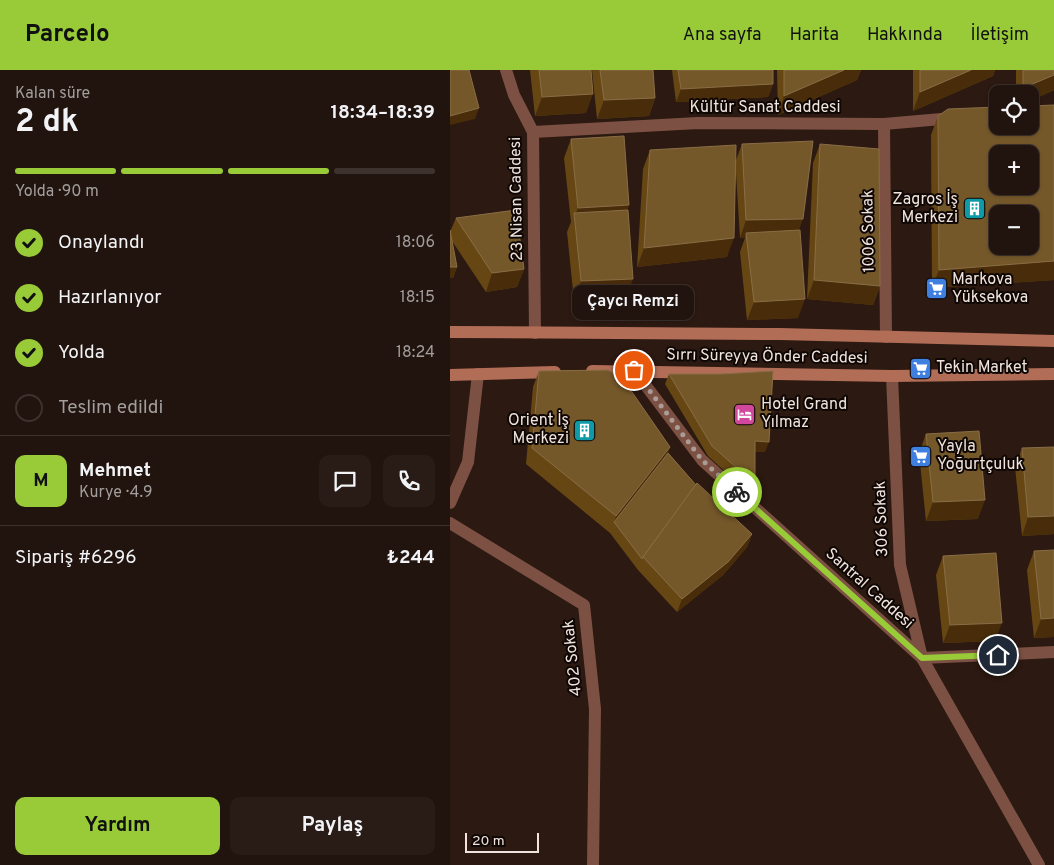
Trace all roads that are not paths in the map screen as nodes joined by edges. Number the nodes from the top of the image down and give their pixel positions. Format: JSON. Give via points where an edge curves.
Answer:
{"nodes":[{"id":1,"x":506,"y":70,"type":"edge"},
{"id":2,"x":969,"y":116,"type":"edge"},
{"id":3,"x":884,"y":124,"type":"junction"},
{"id":4,"x":533,"y":132,"type":"junction"},
{"id":5,"x":450,"y":332,"type":"edge"},
{"id":6,"x":536,"y":333,"type":"junction"},
{"id":7,"x":886,"y":337,"type":"junction"},
{"id":8,"x":1054,"y":341,"type":"edge"},
{"id":9,"x":634,"y":370,"type":"junction"},
{"id":10,"x":478,"y":374,"type":"junction"},
{"id":11,"x":1054,"y":374,"type":"edge"},
{"id":12,"x":450,"y":375,"type":"edge"},
{"id":13,"x":892,"y":376,"type":"junction"},
{"id":14,"x":450,"y":502,"type":"edge"},
{"id":15,"x":450,"y":523,"type":"edge"},
{"id":16,"x":1054,"y":652,"type":"edge"},
{"id":17,"x":922,"y":658,"type":"junction"},
{"id":18,"x":593,"y":865,"type":"edge"},
{"id":19,"x":1039,"y":865,"type":"edge"}],
"edges":[{"from":1,"to":4,"type":"street","name":"23 Nisan Caddesi","via":[[514,95]]},
{"from":2,"to":3,"type":"street","name":"Kültür Sanat Caddesi"},
{"from":3,"to":4,"type":"street","name":"Kültür Sanat Caddesi","via":[[698,123]]},
{"from":3,"to":7,"type":"street","name":"1006 Sokak"},
{"from":4,"to":6,"type":"street","name":"23 Nisan Caddesi"},
{"from":5,"to":6,"type":"main road","name":"Sırrı Süreyya Önder Caddesi"},
{"from":6,"to":7,"type":"main road","name":"Sırrı Süreyya Önder Caddesi"},
{"from":7,"to":8,"type":"main road","name":"Sırrı Süreyya Önder Caddesi"},
{"from":9,"to":10,"type":"main road","name":"Sırrı Süreyya Önder Caddesi"},
{"from":9,"to":13,"type":"main road","name":"Sırrı Süreyya Önder Caddesi"},
{"from":9,"to":17,"type":"street","name":"Santral Caddesi","via":[[702,460]]},
{"from":10,"to":12,"type":"main road","name":"Sırrı Süreyya Önder Caddesi"},
{"from":10,"to":14,"type":"street","via":[[468,462]]},
{"from":11,"to":13,"type":"main road","name":"Sırrı Süreyya Önder Caddesi"},
{"from":13,"to":17,"type":"street","name":"306 Sokak","via":[[900,565]]},
{"from":15,"to":18,"type":"street","name":"402 Sokak","via":[[584,605],[595,709]]},
{"from":16,"to":17,"type":"street"},
{"from":17,"to":19,"type":"street","name":"Santral Caddesi"}]}
